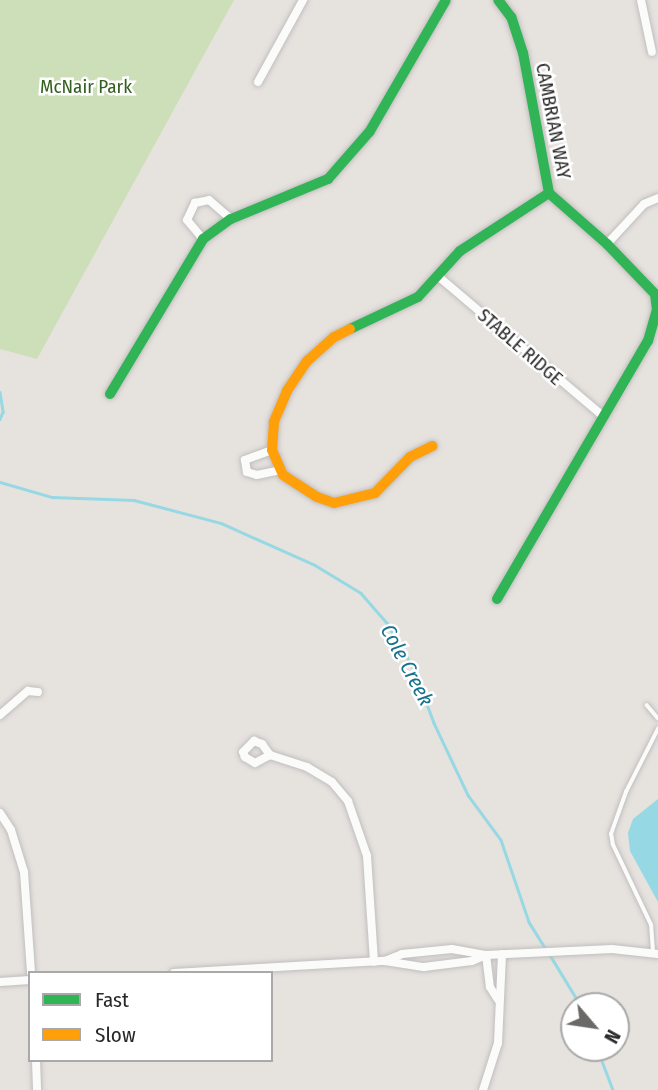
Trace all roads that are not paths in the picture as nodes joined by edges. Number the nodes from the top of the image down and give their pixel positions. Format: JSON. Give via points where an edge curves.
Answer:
{"nodes":[{"id":1,"x":303,"y":0,"type":"edge"},
{"id":2,"x":446,"y":0,"type":"edge"},
{"id":3,"x":498,"y":0,"type":"edge"},
{"id":4,"x":641,"y":0,"type":"edge"},
{"id":5,"x":652,"y":52,"type":"dead end"},
{"id":6,"x":258,"y":82,"type":"dead end"},
{"id":7,"x":549,"y":193,"type":"junction"},
{"id":8,"x":658,"y":198,"type":"edge"},
{"id":9,"x":231,"y":219,"type":"junction"},
{"id":10,"x":204,"y":240,"type":"junction"},
{"id":11,"x":607,"y":244,"type":"junction"},
{"id":12,"x":439,"y":277,"type":"junction"},
{"id":13,"x":657,"y":294,"type":"edge"},
{"id":14,"x":657,"y":316,"type":"edge"},
{"id":15,"x":110,"y":394,"type":"dead end"},
{"id":16,"x":602,"y":415,"type":"junction"},
{"id":17,"x":433,"y":446,"type":"dead end"},
{"id":18,"x":272,"y":450,"type":"junction"},
{"id":19,"x":281,"y":471,"type":"junction"},
{"id":20,"x":497,"y":599,"type":"dead end"},
{"id":21,"x":38,"y":691,"type":"dead end"},
{"id":22,"x":647,"y":705,"type":"dead end"},
{"id":23,"x":0,"y":715,"type":"edge"},
{"id":24,"x":658,"y":718,"type":"edge"},
{"id":25,"x":658,"y":729,"type":"edge"},
{"id":26,"x":270,"y":755,"type":"dead end"},
{"id":27,"x":0,"y":813,"type":"edge"},
{"id":28,"x":655,"y":953,"type":"edge"},
{"id":29,"x":502,"y":954,"type":"junction"},
{"id":30,"x":485,"y":955,"type":"junction"},
{"id":31,"x":385,"y":961,"type":"junction"},
{"id":32,"x":373,"y":962,"type":"junction"},
{"id":33,"x":31,"y":971,"type":"edge"},
{"id":34,"x":211,"y":971,"type":"edge"},
{"id":35,"x":28,"y":980,"type":"edge"},
{"id":36,"x":0,"y":982,"type":"edge"},
{"id":37,"x":498,"y":1000,"type":"junction"},
{"id":38,"x":36,"y":1062,"type":"edge"},
{"id":39,"x":37,"y":1090,"type":"edge"},
{"id":40,"x":483,"y":1090,"type":"edge"}],
"edges":[{"from":1,"to":6,"type":"street"},
{"from":2,"to":9,"type":"street","via":[[370,131],[328,179]]},
{"from":3,"to":7,"type":"street","name":"CAMBRIAN WAY","via":[[511,17],[519,40]]},
{"from":4,"to":5,"type":"street"},
{"from":7,"to":11,"type":"street","name":"CAMBRIAN WAY"},
{"from":7,"to":12,"type":"street","via":[[460,251]]},
{"from":8,"to":11,"type":"street","via":[[644,204]]},
{"from":9,"to":10,"type":"street"},
{"from":9,"to":10,"type":"street","via":[[209,200],[195,203],[187,220]]},
{"from":10,"to":15,"type":"street"},
{"from":11,"to":13,"type":"street","name":"CAMBRIAN WAY"},
{"from":12,"to":16,"type":"street","name":"STABLE RIDGE"},
{"from":12,"to":18,"type":"street","via":[[418,297],[334,337],[307,361],[274,422]]},
{"from":13,"to":14,"type":"street","name":"CAMBRIAN WAY"},
{"from":14,"to":16,"type":"street","name":"CAMBRIAN WAY","via":[[648,341]]},
{"from":16,"to":20,"type":"street","name":"CAMBRIAN WAY"},
{"from":17,"to":19,"type":"street","via":[[410,457],[375,493],[353,500],[334,503],[317,497]]},
{"from":18,"to":19,"type":"street"},
{"from":18,"to":19,"type":"street","via":[[245,460],[247,472]]},
{"from":21,"to":23,"type":"street","via":[[27,691]]},
{"from":22,"to":24,"type":"lane"},
{"from":25,"to":28,"type":"lane","via":[[611,834],[651,925]]},
{"from":26,"to":32,"type":"street","via":[[307,767],[332,782],[348,801],[367,856]]},
{"from":27,"to":33,"type":"street","via":[[11,830],[24,872]]},
{"from":28,"to":29,"type":"street","via":[[587,949]]},
{"from":29,"to":30,"type":"street"},
{"from":29,"to":37,"type":"street"},
{"from":30,"to":31,"type":"street","via":[[424,967]]},
{"from":30,"to":31,"type":"street","via":[[435,950]]},
{"from":30,"to":37,"type":"street","via":[[490,987]]},
{"from":31,"to":32,"type":"street"},
{"from":32,"to":34,"type":"street"},
{"from":35,"to":36,"type":"street"},
{"from":37,"to":40,"type":"street","via":[[498,1043]]},
{"from":38,"to":39,"type":"street"}]}
